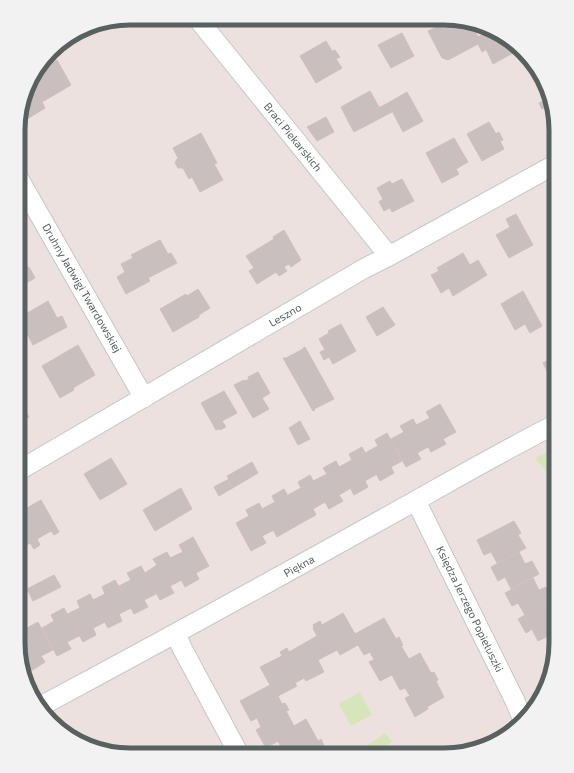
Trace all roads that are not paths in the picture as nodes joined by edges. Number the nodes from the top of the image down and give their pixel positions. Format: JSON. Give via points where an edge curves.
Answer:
{"nodes":[{"id":1,"x":203,"y":25,"type":"edge"},
{"id":2,"x":549,"y":168,"type":"edge"},
{"id":3,"x":25,"y":190,"type":"edge"},
{"id":4,"x":389,"y":256,"type":"junction"},
{"id":5,"x":144,"y":398,"type":"junction"},
{"id":6,"x":549,"y":428,"type":"edge"},
{"id":7,"x":25,"y":467,"type":"edge"},
{"id":8,"x":416,"y":501,"type":"junction"},
{"id":9,"x":176,"y":634,"type":"junction"},
{"id":10,"x":45,"y":704,"type":"edge"},
{"id":11,"x":521,"y":714,"type":"edge"},
{"id":12,"x":236,"y":748,"type":"edge"}],
"edges":[{"from":1,"to":4,"type":"street","name":"Braci Piekarskich"},
{"from":2,"to":4,"type":"street","name":"Leszno"},
{"from":3,"to":5,"type":"street","name":"Druhny Jadwigi Twardowskiej"},
{"from":4,"to":5,"type":"street","name":"Leszno"},
{"from":5,"to":7,"type":"street","name":"Leszno"},
{"from":6,"to":8,"type":"street","name":"Piękna"},
{"from":8,"to":9,"type":"street","name":"Piękna"},
{"from":8,"to":11,"type":"street","name":"Księdza Jerzego Popiełuszki"},
{"from":9,"to":10,"type":"street","name":"Piękna"},
{"from":9,"to":12,"type":"street"}]}
